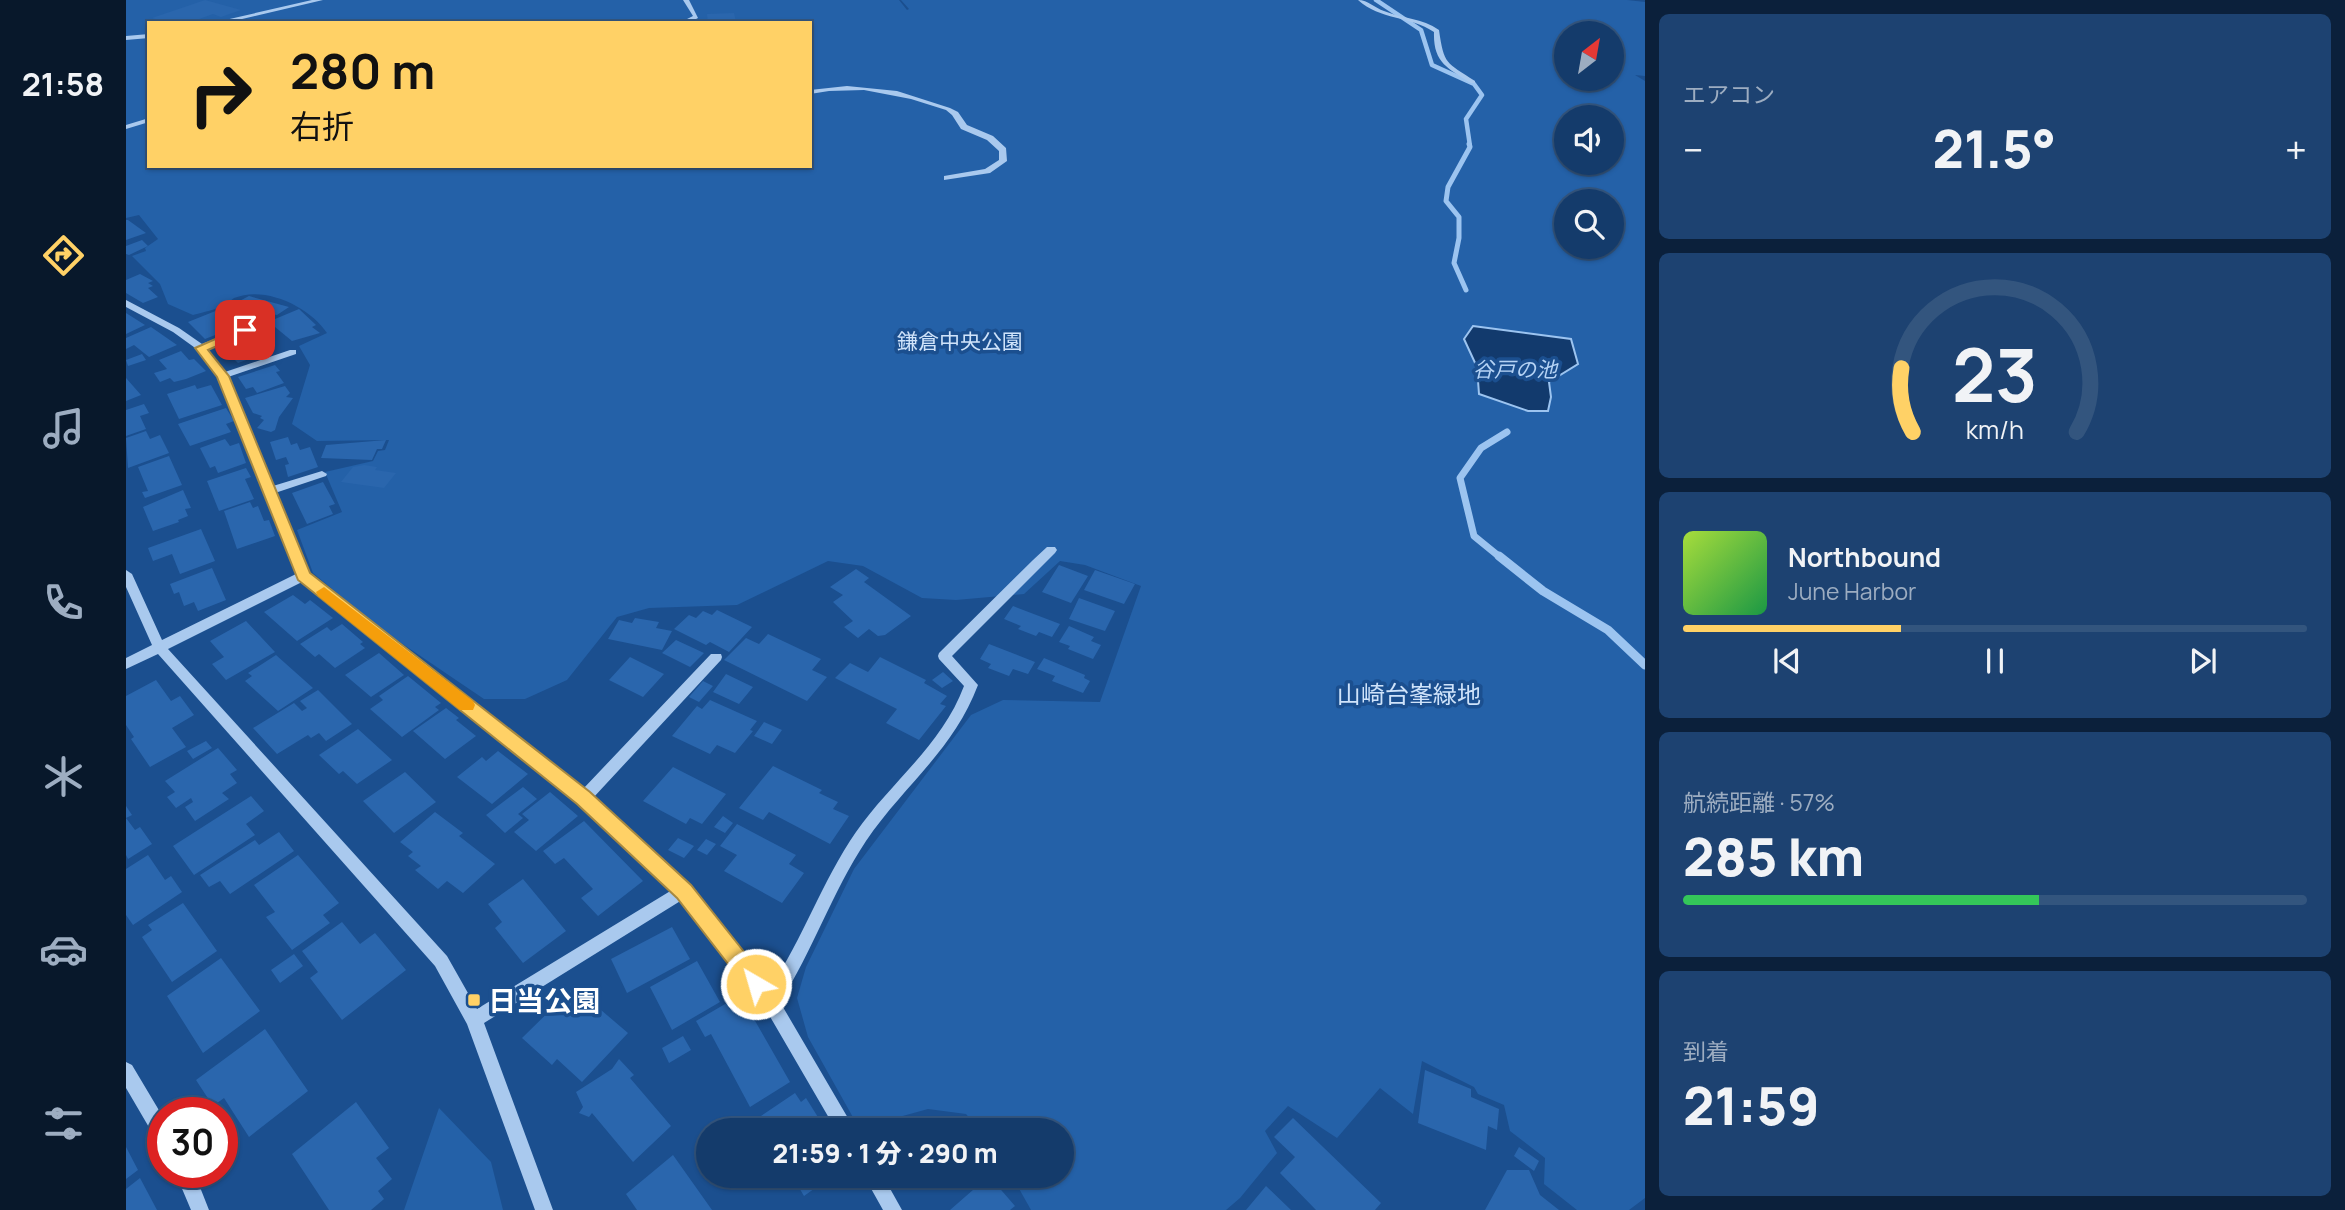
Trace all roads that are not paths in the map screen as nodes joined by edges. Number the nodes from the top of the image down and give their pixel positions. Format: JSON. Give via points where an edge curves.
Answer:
{"nodes":[{"id":1,"x":320,"y":0,"type":"edge"},
{"id":2,"x":686,"y":0,"type":"edge"},
{"id":3,"x":1361,"y":0,"type":"edge"},
{"id":4,"x":224,"y":21,"type":"edge"},
{"id":5,"x":687,"y":21,"type":"edge"},
{"id":6,"x":147,"y":36,"type":"edge"},
{"id":7,"x":126,"y":38,"type":"edge"},
{"id":8,"x":1473,"y":82,"type":"dead end"},
{"id":9,"x":812,"y":92,"type":"edge"},
{"id":10,"x":147,"y":121,"type":"edge"},
{"id":11,"x":126,"y":127,"type":"edge"},
{"id":12,"x":947,"y":178,"type":"dead end"},
{"id":13,"x":126,"y":303,"type":"edge"},
{"id":14,"x":245,"y":330,"type":"dead end"},
{"id":15,"x":201,"y":348,"type":"junction"},
{"id":16,"x":293,"y":352,"type":"dead end"},
{"id":17,"x":223,"y":376,"type":"junction"},
{"id":18,"x":322,"y":474,"type":"dead end"},
{"id":19,"x":269,"y":491,"type":"junction"},
{"id":20,"x":1051,"y":550,"type":"dead end"},
{"id":21,"x":126,"y":573,"type":"edge"},
{"id":22,"x":303,"y":576,"type":"junction"},
{"id":23,"x":159,"y":647,"type":"junction"},
{"id":24,"x":716,"y":657,"type":"dead end"},
{"id":25,"x":126,"y":664,"type":"edge"},
{"id":26,"x":584,"y":798,"type":"junction"},
{"id":27,"x":684,"y":891,"type":"junction"},
{"id":28,"x":771,"y":1002,"type":"junction"},
{"id":29,"x":474,"y":1020,"type":"junction"},
{"id":30,"x":126,"y":1071,"type":"edge"},
{"id":31,"x":147,"y":1107,"type":"edge"},
{"id":32,"x":839,"y":1118,"type":"edge"},
{"id":33,"x":192,"y":1188,"type":"edge"},
{"id":34,"x":880,"y":1188,"type":"edge"},
{"id":35,"x":200,"y":1210,"type":"edge"},
{"id":36,"x":544,"y":1210,"type":"edge"},
{"id":37,"x":893,"y":1210,"type":"edge"}],
"edges":[{"from":1,"to":4,"type":"street"},
{"from":2,"to":5,"type":"street","via":[[696,17]]},
{"from":3,"to":8,"type":"street","via":[[1437,31],[1435,47],[1440,58]]},
{"from":6,"to":7,"type":"street"},
{"from":9,"to":12,"type":"street","via":[[846,87],[896,92],[948,109],[964,127],[1003,150],[1003,161],[993,169]]},
{"from":10,"to":11,"type":"street"},
{"from":13,"to":15,"type":"street"},
{"from":14,"to":15,"type":"street"},
{"from":15,"to":17,"type":"street"},
{"from":16,"to":17,"type":"street"},
{"from":17,"to":19,"type":"street"},
{"from":18,"to":19,"type":"street"},
{"from":19,"to":22,"type":"street"},
{"from":20,"to":28,"type":"street","via":[[944,656],[971,685],[965,707],[862,836],[792,973]]},
{"from":21,"to":23,"type":"street"},
{"from":22,"to":23,"type":"street"},
{"from":22,"to":26,"type":"street"},
{"from":23,"to":25,"type":"street"},
{"from":23,"to":29,"type":"street","via":[[441,961]]},
{"from":24,"to":26,"type":"street"},
{"from":26,"to":27,"type":"street"},
{"from":27,"to":28,"type":"street"},
{"from":27,"to":29,"type":"street"},
{"from":28,"to":32,"type":"street"},
{"from":29,"to":36,"type":"street"},
{"from":30,"to":31,"type":"street"},
{"from":33,"to":35,"type":"street"},
{"from":34,"to":37,"type":"street"}]}
